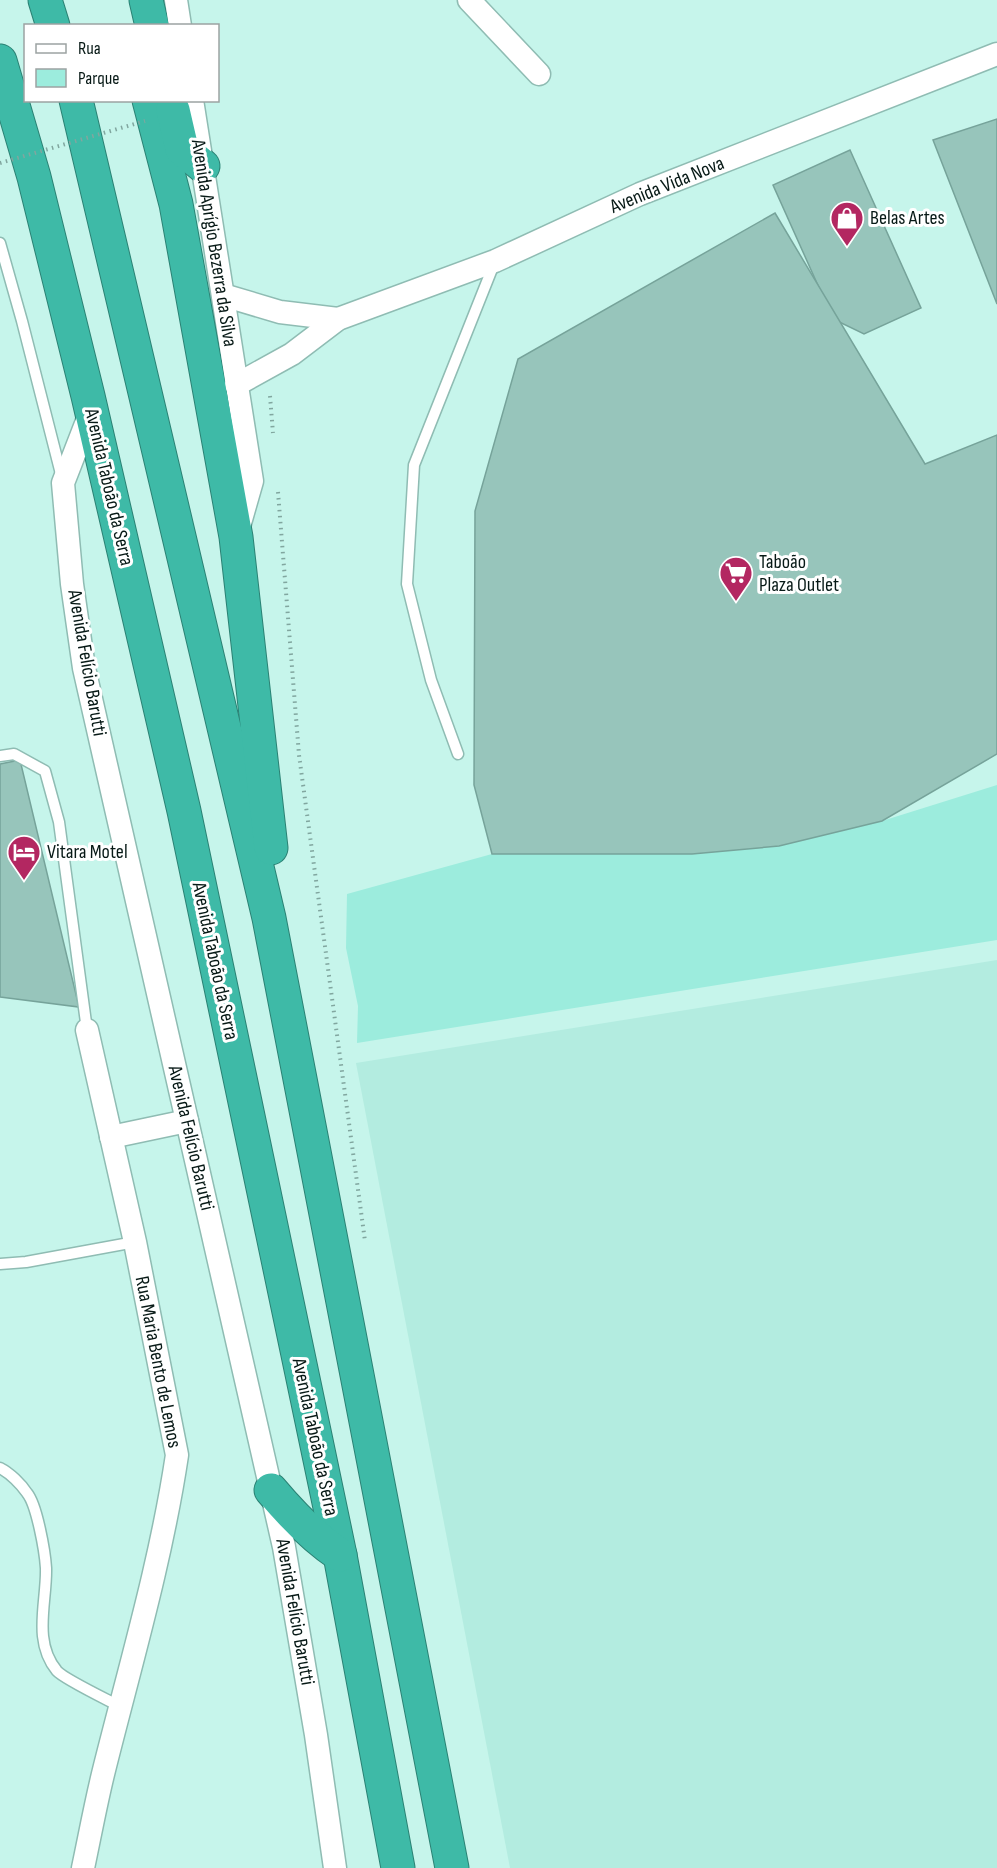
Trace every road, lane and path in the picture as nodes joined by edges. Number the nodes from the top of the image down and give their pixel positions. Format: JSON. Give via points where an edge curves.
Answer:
{"nodes":[{"id":1,"x":45,"y":0,"type":"edge"},
{"id":2,"x":125,"y":0,"type":"edge"},
{"id":3,"x":146,"y":0,"type":"edge"},
{"id":4,"x":176,"y":0,"type":"edge"},
{"id":5,"x":469,"y":0,"type":"edge"},
{"id":6,"x":52,"y":24,"type":"edge"},
{"id":7,"x":131,"y":24,"type":"edge"},
{"id":8,"x":152,"y":24,"type":"edge"},
{"id":9,"x":180,"y":24,"type":"edge"},
{"id":10,"x":997,"y":54,"type":"edge"},
{"id":11,"x":0,"y":61,"type":"edge"},
{"id":12,"x":539,"y":74,"type":"dead end"},
{"id":13,"x":76,"y":102,"type":"edge"},
{"id":14,"x":171,"y":102,"type":"edge"},
{"id":15,"x":192,"y":102,"type":"edge"},
{"id":16,"x":147,"y":111,"type":"edge"},
{"id":17,"x":0,"y":163,"type":"edge"},
{"id":18,"x":202,"y":166,"type":"junction"},
{"id":19,"x":0,"y":243,"type":"edge"},
{"id":20,"x":495,"y":261,"type":"junction"},
{"id":21,"x":223,"y":295,"type":"junction"},
{"id":22,"x":338,"y":319,"type":"junction"},
{"id":23,"x":273,"y":365,"type":"junction"},
{"id":24,"x":236,"y":385,"type":"junction"},
{"id":25,"x":91,"y":411,"type":"junction"},
{"id":26,"x":273,"y":438,"type":"dead end"},
{"id":27,"x":63,"y":483,"type":"junction"},
{"id":28,"x":277,"y":485,"type":"dead end"},
{"id":29,"x":236,"y":537,"type":"junction"},
{"id":30,"x":458,"y":754,"type":"dead end"},
{"id":31,"x":0,"y":756,"type":"edge"},
{"id":32,"x":87,"y":1030,"type":"joint"},
{"id":33,"x":292,"y":1040,"type":"junction"},
{"id":34,"x":187,"y":1121,"type":"junction"},
{"id":35,"x":111,"y":1137,"type":"junction"},
{"id":36,"x":135,"y":1242,"type":"junction"},
{"id":37,"x":367,"y":1252,"type":"dead end"},
{"id":38,"x":0,"y":1264,"type":"edge"},
{"id":39,"x":0,"y":1468,"type":"edge"},
{"id":40,"x":271,"y":1490,"type":"junction"},
{"id":41,"x":340,"y":1555,"type":"junction"},
{"id":42,"x":121,"y":1707,"type":"junction"},
{"id":43,"x":83,"y":1868,"type":"edge"},
{"id":44,"x":335,"y":1868,"type":"edge"},
{"id":45,"x":398,"y":1868,"type":"edge"},
{"id":46,"x":453,"y":1868,"type":"edge"}],
"edges":[{"from":1,"to":6,"type":"highway"},
{"from":2,"to":7,"type":"highway"},
{"from":3,"to":8,"type":"highway"},
{"from":4,"to":9,"type":"street"},
{"from":5,"to":12,"type":"street"},
{"from":10,"to":20,"type":"street","name":"Avenida Vida Nova","via":[[640,194]]},
{"from":11,"to":25,"type":"highway","name":"Avenida Taboão da Serra","via":[[34,177]]},
{"from":13,"to":33,"type":"highway","via":[[269,918]]},
{"from":14,"to":18,"type":"highway","via":[[182,149]]},
{"from":15,"to":18,"type":"street","name":"Avenida Aprígio Bezerra da Silva"},
{"from":16,"to":17,"type":"path","bridge":true},
{"from":16,"to":29,"type":"highway","via":[[176,204]]},
{"from":18,"to":21,"type":"street","name":"Avenida Aprígio Bezerra da Silva"},
{"from":19,"to":27,"type":"lane"},
{"from":20,"to":22,"type":"street","name":"Avenida Vida Nova"},
{"from":20,"to":30,"type":"lane","via":[[414,465],[407,585],[431,680]]},
{"from":21,"to":22,"type":"street","name":"Avenida Vida Nova","via":[[280,312]]},
{"from":21,"to":24,"type":"street","name":"Avenida Aprígio Bezerra da Silva"},
{"from":22,"to":23,"type":"street","name":"Avenida Vida Nova"},
{"from":23,"to":24,"type":"street","name":"Avenida Vida Nova"},
{"from":23,"to":26,"type":"path"},
{"from":24,"to":29,"type":"street","name":"Avenida Aprígio Bezerra da Silva","via":[[252,481]]},
{"from":25,"to":27,"type":"street","name":"Avenida Felício Barutti"},
{"from":25,"to":41,"type":"highway","name":"Avenida Taboão da Serra","via":[[184,811]]},
{"from":27,"to":34,"type":"street","name":"Avenida Felício Barutti","via":[[84,668]]},
{"from":28,"to":37,"type":"path","via":[[299,755]]},
{"from":29,"to":33,"type":"highway"},
{"from":31,"to":32,"type":"lane","via":[[14,754],[45,771],[59,822]]},
{"from":32,"to":35,"type":"street","name":"Rua Maria Bento de Lemos"},
{"from":33,"to":46,"type":"highway"},
{"from":34,"to":35,"type":"street"},
{"from":34,"to":40,"type":"street","name":"Avenida Felício Barutti"},
{"from":35,"to":36,"type":"street","name":"Rua Maria Bento de Lemos"},
{"from":36,"to":38,"type":"lane"},
{"from":36,"to":42,"type":"street","name":"Rua Maria Bento de Lemos","via":[[177,1455]]},
{"from":39,"to":42,"type":"lane","via":[[28,1494],[38,1519],[46,1568],[44,1648],[57,1672]]},
{"from":40,"to":41,"type":"highway","via":[[318,1540]]},
{"from":40,"to":44,"type":"street","name":"Avenida Felício Barutti","via":[[316,1735]]},
{"from":41,"to":45,"type":"highway","name":"Avenida Taboão da Serra"},
{"from":42,"to":43,"type":"street","name":"Rua Maria Bento de Lemos"}]}
